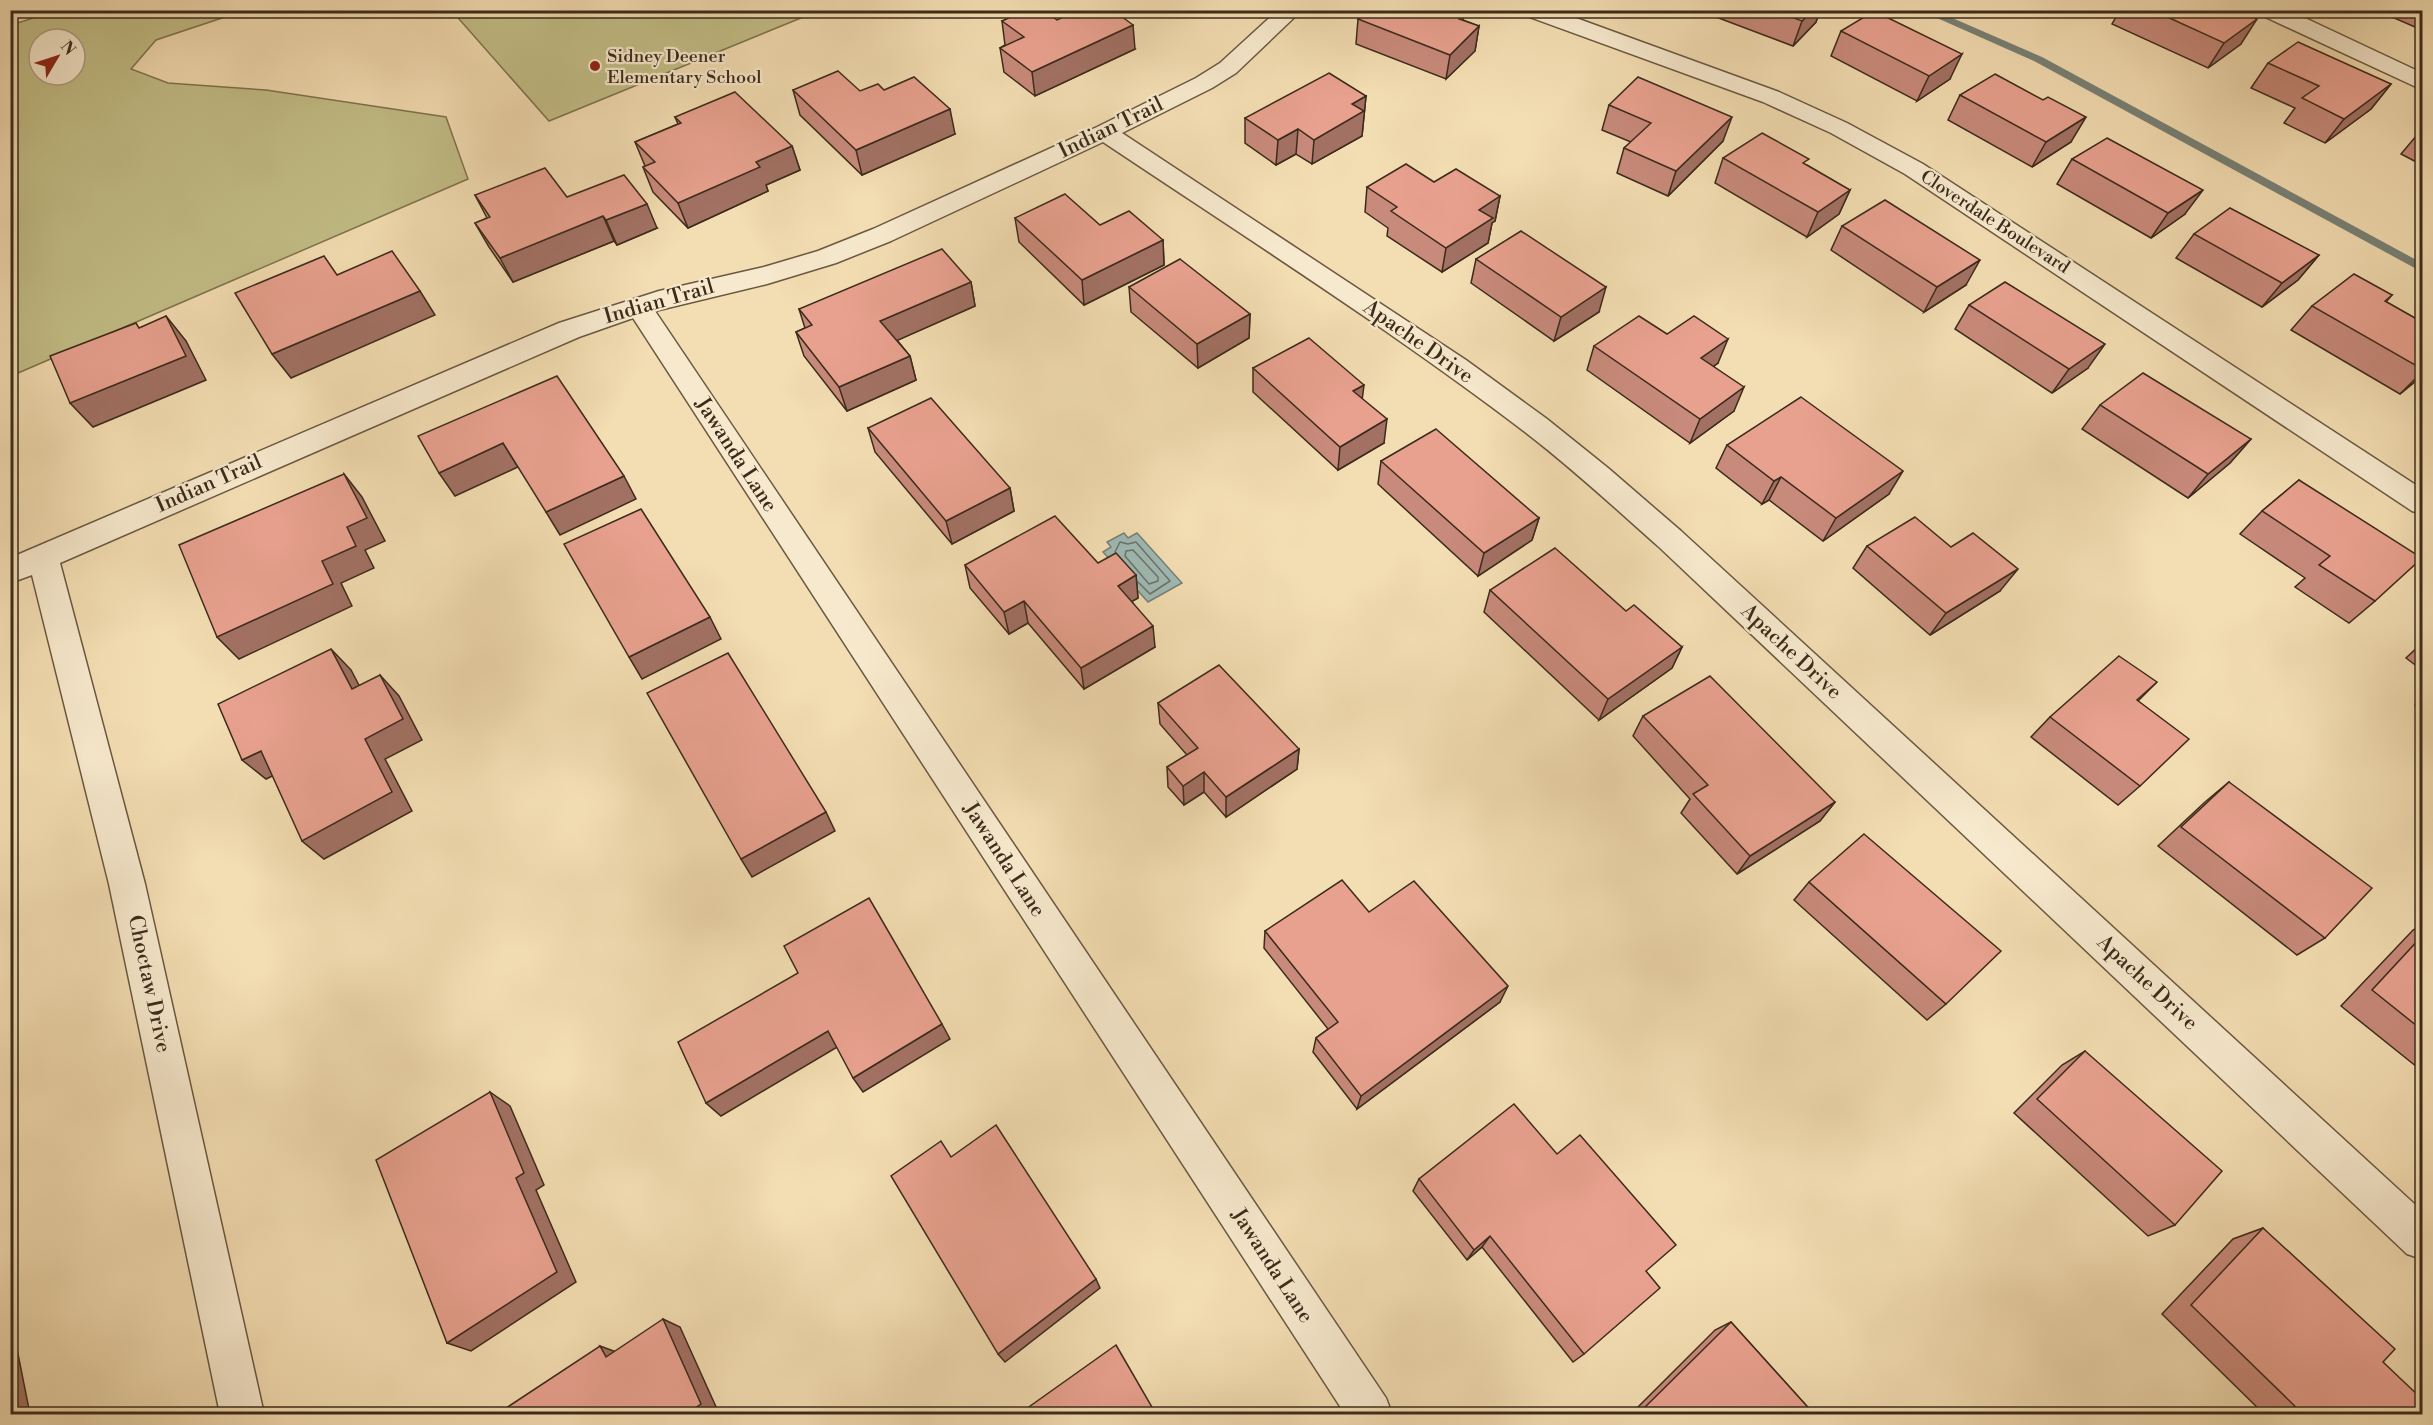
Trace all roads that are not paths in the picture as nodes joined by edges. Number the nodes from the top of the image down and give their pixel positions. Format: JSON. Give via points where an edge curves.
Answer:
{"nodes":[{"id":1,"x":1291,"y":10,"type":"edge"},
{"id":2,"x":1532,"y":10,"type":"edge"},
{"id":3,"x":2269,"y":10,"type":"edge"},
{"id":4,"x":2422,"y":81,"type":"edge"},
{"id":5,"x":1105,"y":132,"type":"junction"},
{"id":6,"x":638,"y":306,"type":"junction"},
{"id":7,"x":2422,"y":503,"type":"edge"},
{"id":8,"x":27,"y":564,"type":"edge"},
{"id":9,"x":2422,"y":1239,"type":"edge"},
{"id":10,"x":242,"y":1414,"type":"edge"},
{"id":11,"x":1370,"y":1414,"type":"edge"}],
"edges":[{"from":1,"to":5,"type":"street","name":"Indian Trail","via":[[1228,68]]},
{"from":2,"to":7,"type":"street","name":"Cloverdale Boulevard","via":[[1771,97],[1914,169]]},
{"from":3,"to":4,"type":"street"},
{"from":5,"to":6,"type":"street","name":"Indian Trail","via":[[827,257]]},
{"from":5,"to":9,"type":"street","name":"Apache Drive","via":[[1456,367],[1598,476]]},
{"from":6,"to":8,"type":"street","name":"Indian Trail","via":[[514,352]]},
{"from":6,"to":11,"type":"street","name":"Jawanda Lane"},
{"from":8,"to":10,"type":"street","name":"Choctaw Drive","via":[[127,885]]}]}
